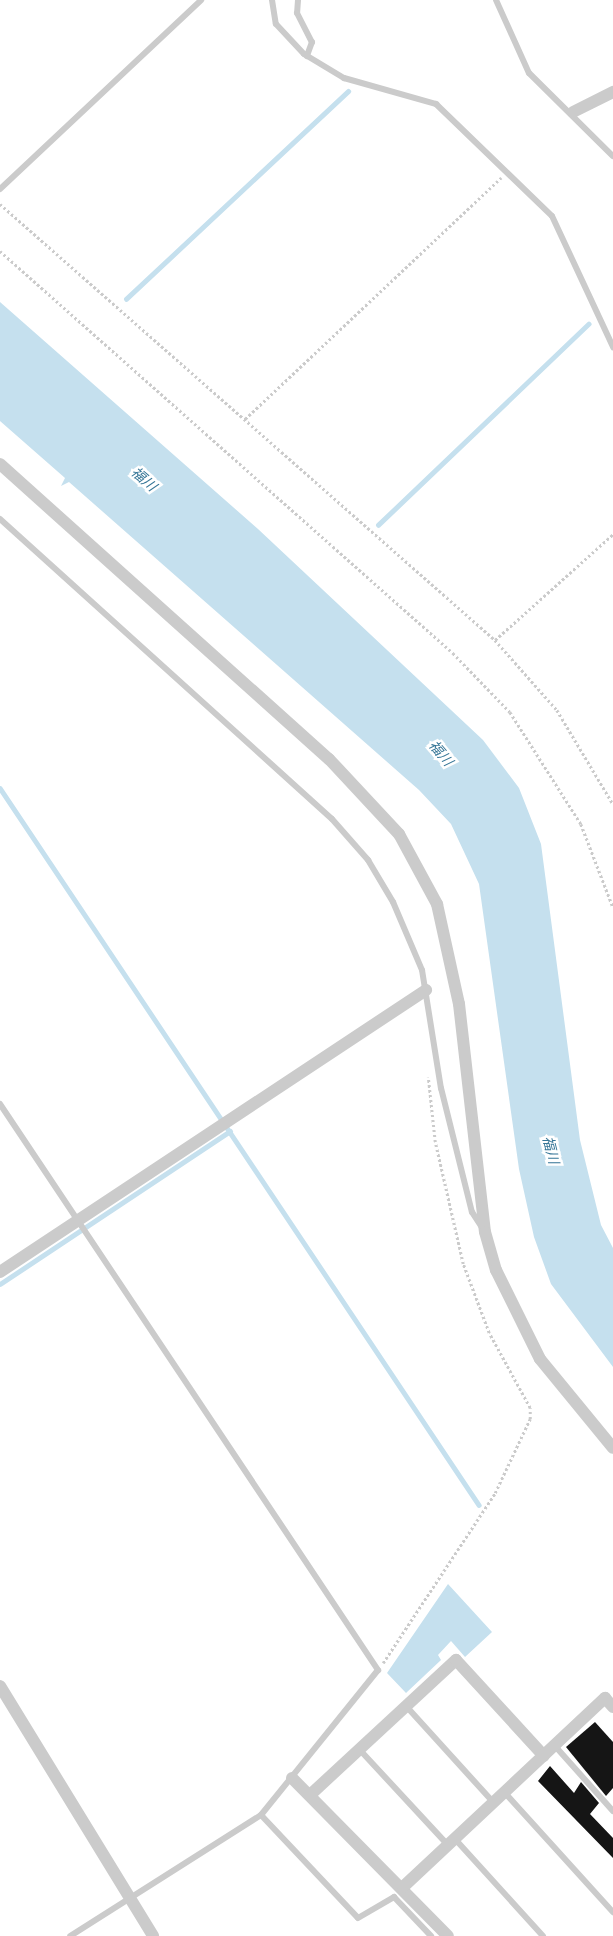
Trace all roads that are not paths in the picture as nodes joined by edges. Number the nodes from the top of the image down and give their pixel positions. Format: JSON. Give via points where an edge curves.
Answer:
{"nodes":[{"id":1,"x":201,"y":0,"type":"edge"},
{"id":2,"x":272,"y":0,"type":"edge"},
{"id":3,"x":298,"y":0,"type":"edge"},
{"id":4,"x":496,"y":0,"type":"edge"},
{"id":5,"x":307,"y":56,"type":"junction"},
{"id":6,"x":613,"y":92,"type":"edge"},
{"id":7,"x":573,"y":112,"type":"junction"},
{"id":8,"x":613,"y":156,"type":"edge"},
{"id":9,"x":0,"y":189,"type":"edge"},
{"id":10,"x":613,"y":348,"type":"edge"},
{"id":11,"x":0,"y":464,"type":"edge"},
{"id":12,"x":0,"y":519,"type":"edge"},
{"id":13,"x":426,"y":990,"type":"junction"},
{"id":14,"x":0,"y":1104,"type":"edge"},
{"id":15,"x":78,"y":1218,"type":"junction"},
{"id":16,"x":485,"y":1232,"type":"junction"},
{"id":17,"x":0,"y":1272,"type":"edge"},
{"id":18,"x":613,"y":1448,"type":"edge"},
{"id":19,"x":0,"y":1686,"type":"edge"},
{"id":20,"x":406,"y":1706,"type":"junction"},
{"id":21,"x":613,"y":1707,"type":"edge"},
{"id":22,"x":555,"y":1746,"type":"junction"},
{"id":23,"x":359,"y":1749,"type":"junction"},
{"id":24,"x":544,"y":1756,"type":"junction"},
{"id":25,"x":292,"y":1778,"type":"junction"},
{"id":26,"x":505,"y":1793,"type":"junction"},
{"id":27,"x":310,"y":1795,"type":"junction"},
{"id":28,"x":494,"y":1803,"type":"junction"},
{"id":29,"x":613,"y":1811,"type":"edge"},
{"id":30,"x":261,"y":1815,"type":"junction"},
{"id":31,"x":451,"y":1842,"type":"junction"},
{"id":32,"x":403,"y":1888,"type":"junction"},
{"id":33,"x":131,"y":1899,"type":"junction"},
{"id":34,"x":613,"y":1912,"type":"edge"},
{"id":35,"x":70,"y":1936,"type":"edge"},
{"id":36,"x":153,"y":1936,"type":"edge"},
{"id":37,"x":431,"y":1936,"type":"edge"},
{"id":38,"x":448,"y":1936,"type":"edge"},
{"id":39,"x":543,"y":1936,"type":"edge"}],
"edges":[{"from":1,"to":9,"type":"lane"},
{"from":2,"to":5,"type":"lane","via":[[276,24]]},
{"from":3,"to":5,"type":"lane","via":[[297,14],[312,42]]},
{"from":4,"to":7,"type":"lane","via":[[529,73]]},
{"from":5,"to":10,"type":"lane","via":[[344,78],[429,99],[508,172],[552,216]]},
{"from":6,"to":7,"type":"street"},
{"from":7,"to":8,"type":"lane"},
{"from":11,"to":16,"type":"street","via":[[329,759],[399,834],[439,913],[458,1004]]},
{"from":12,"to":13,"type":"lane","via":[[356,845],[392,902]]},
{"from":13,"to":15,"type":"street"},
{"from":13,"to":16,"type":"lane","via":[[439,1076],[458,1160],[472,1212]]},
{"from":14,"to":15,"type":"lane"},
{"from":15,"to":17,"type":"street"},
{"from":15,"to":25,"type":"lane","via":[[378,1670]]},
{"from":16,"to":18,"type":"street","via":[[504,1292],[540,1359]]},
{"from":19,"to":33,"type":"street"},
{"from":20,"to":23,"type":"street"},
{"from":20,"to":24,"type":"street","via":[[456,1660]]},
{"from":20,"to":28,"type":"lane"},
{"from":21,"to":22,"type":"street","via":[[605,1698]]},
{"from":22,"to":24,"type":"street"},
{"from":22,"to":29,"type":"lane"},
{"from":23,"to":27,"type":"street"},
{"from":23,"to":31,"type":"lane"},
{"from":24,"to":26,"type":"street"},
{"from":25,"to":27,"type":"street"},
{"from":25,"to":30,"type":"lane"},
{"from":26,"to":28,"type":"street"},
{"from":26,"to":34,"type":"lane"},
{"from":27,"to":32,"type":"street","via":[[382,1874]]},
{"from":28,"to":31,"type":"street"},
{"from":30,"to":33,"type":"lane"},
{"from":30,"to":37,"type":"lane","via":[[358,1918],[394,1897]]},
{"from":31,"to":32,"type":"street"},
{"from":31,"to":39,"type":"lane"},
{"from":32,"to":38,"type":"street"},
{"from":33,"to":35,"type":"lane"},
{"from":33,"to":36,"type":"street"}]}
